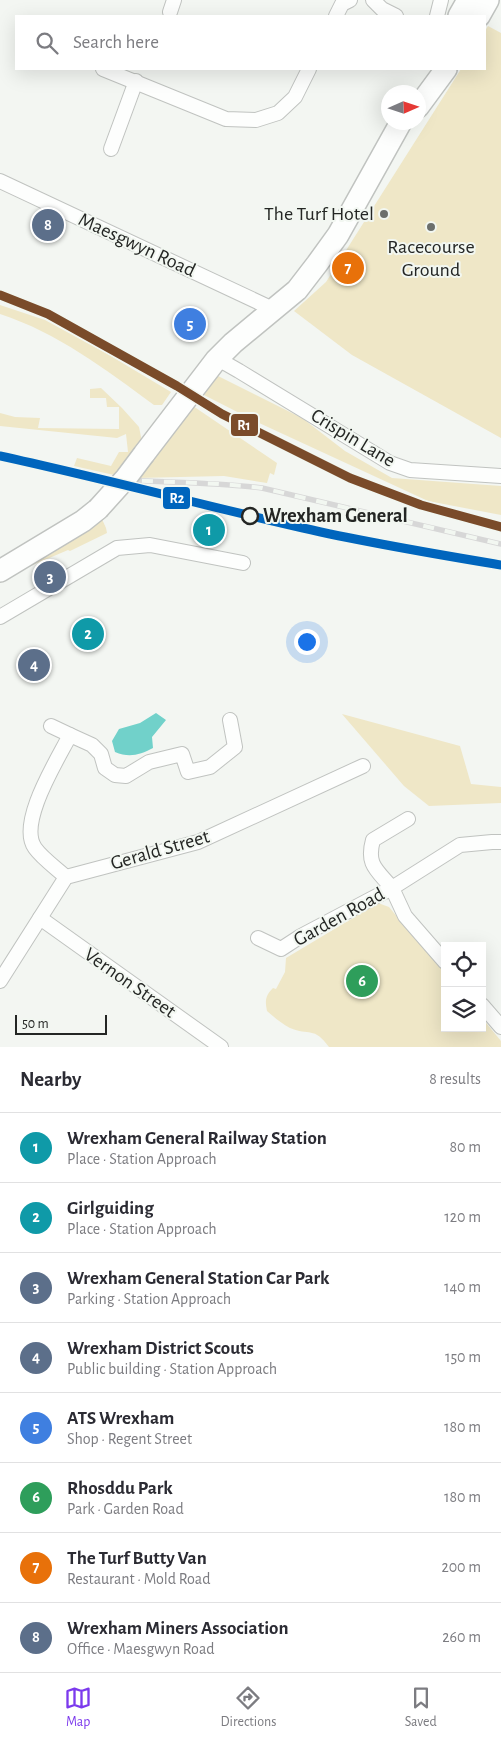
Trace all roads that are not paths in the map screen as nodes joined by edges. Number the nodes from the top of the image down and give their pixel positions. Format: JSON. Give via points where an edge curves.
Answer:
{"nodes":[{"id":1,"x":350,"y":0,"type":"edge"},
{"id":2,"x":373,"y":0,"type":"edge"},
{"id":3,"x":441,"y":0,"type":"edge"},
{"id":4,"x":468,"y":0,"type":"edge"},
{"id":5,"x":488,"y":0,"type":"edge"},
{"id":6,"x":336,"y":15,"type":"edge"},
{"id":7,"x":394,"y":15,"type":"edge"},
{"id":8,"x":437,"y":15,"type":"edge"},
{"id":9,"x":460,"y":15,"type":"edge"},
{"id":10,"x":480,"y":15,"type":"edge"},
{"id":11,"x":106,"y":70,"type":"edge"},
{"id":12,"x":309,"y":70,"type":"edge"},
{"id":13,"x":429,"y":70,"type":"edge"},
{"id":14,"x":445,"y":70,"type":"edge"},
{"id":15,"x":136,"y":81,"type":"junction"},
{"id":16,"x":421,"y":85,"type":"edge"},
{"id":17,"x":426,"y":96,"type":"edge"},
{"id":18,"x":397,"y":130,"type":"edge"},
{"id":19,"x":402,"y":130,"type":"edge"},
{"id":20,"x":111,"y":149,"type":"dead end"},
{"id":21,"x":380,"y":162,"type":"junction"},
{"id":22,"x":0,"y":181,"type":"edge"},
{"id":23,"x":274,"y":310,"type":"junction"},
{"id":24,"x":216,"y":360,"type":"junction"},
{"id":25,"x":501,"y":476,"type":"edge"},
{"id":26,"x":243,"y":563,"type":"dead end"},
{"id":27,"x":0,"y":571,"type":"edge"},
{"id":28,"x":0,"y":617,"type":"edge"},
{"id":29,"x":230,"y":720,"type":"dead end"},
{"id":30,"x":51,"y":726,"type":"dead end"},
{"id":31,"x":70,"y":735,"type":"junction"},
{"id":32,"x":363,"y":766,"type":"dead end"},
{"id":33,"x":408,"y":819,"type":"dead end"},
{"id":34,"x":501,"y":842,"type":"edge"},
{"id":35,"x":66,"y":877,"type":"junction"},
{"id":36,"x":392,"y":888,"type":"junction"},
{"id":37,"x":40,"y":918,"type":"junction"},
{"id":38,"x":258,"y":938,"type":"dead end"},
{"id":39,"x":441,"y":957,"type":"edge"},
{"id":40,"x":0,"y":981,"type":"edge"},
{"id":41,"x":486,"y":1010,"type":"edge"},
{"id":42,"x":501,"y":1027,"type":"edge"},
{"id":43,"x":221,"y":1047,"type":"edge"}],
"edges":[{"from":1,"to":6,"type":"street","via":[[342,4]]},
{"from":2,"to":7,"type":"street"},
{"from":3,"to":8,"type":"street"},
{"from":4,"to":9,"type":"main road"},
{"from":5,"to":10,"type":"main road"},
{"from":11,"to":15,"type":"street"},
{"from":12,"to":15,"type":"street","via":[[295,97],[278,112],[256,120],[226,119]]},
{"from":13,"to":16,"type":"main road"},
{"from":14,"to":17,"type":"main road"},
{"from":15,"to":20,"type":"street"},
{"from":18,"to":21,"type":"main road"},
{"from":19,"to":21,"type":"main road"},
{"from":21,"to":23,"type":"main road","via":[[338,235],[297,290]]},
{"from":22,"to":23,"type":"street","name":"Maesgwyn Road"},
{"from":23,"to":24,"type":"main road"},
{"from":24,"to":25,"type":"street","name":"Crispin Lane","via":[[390,463],[410,470]]},
{"from":24,"to":27,"type":"main road","bridge":true,"via":[[126,478],[98,509]]},
{"from":26,"to":28,"type":"street","via":[[150,545],[117,548]]},
{"from":29,"to":31,"type":"street","via":[[235,747],[210,767],[188,772],[182,754],[149,762],[126,776],[114,775],[105,768],[101,754],[92,745]]},
{"from":30,"to":31,"type":"street"},
{"from":31,"to":35,"type":"street","via":[[36,802],[29,825],[34,847]]},
{"from":32,"to":35,"type":"street","name":"Gerald Street","via":[[198,842]]},
{"from":33,"to":36,"type":"street","name":"Garden Road","via":[[373,840],[369,854],[372,864]]},
{"from":34,"to":36,"type":"street","via":[[460,845]]},
{"from":35,"to":37,"type":"street"},
{"from":36,"to":38,"type":"street","name":"Garden Road","via":[[282,949]]},
{"from":36,"to":39,"type":"street","name":"Garden Road","via":[[405,916]]},
{"from":37,"to":40,"type":"street"},
{"from":37,"to":43,"type":"street","name":"Vernon Street"},
{"from":41,"to":42,"type":"street"}]}
